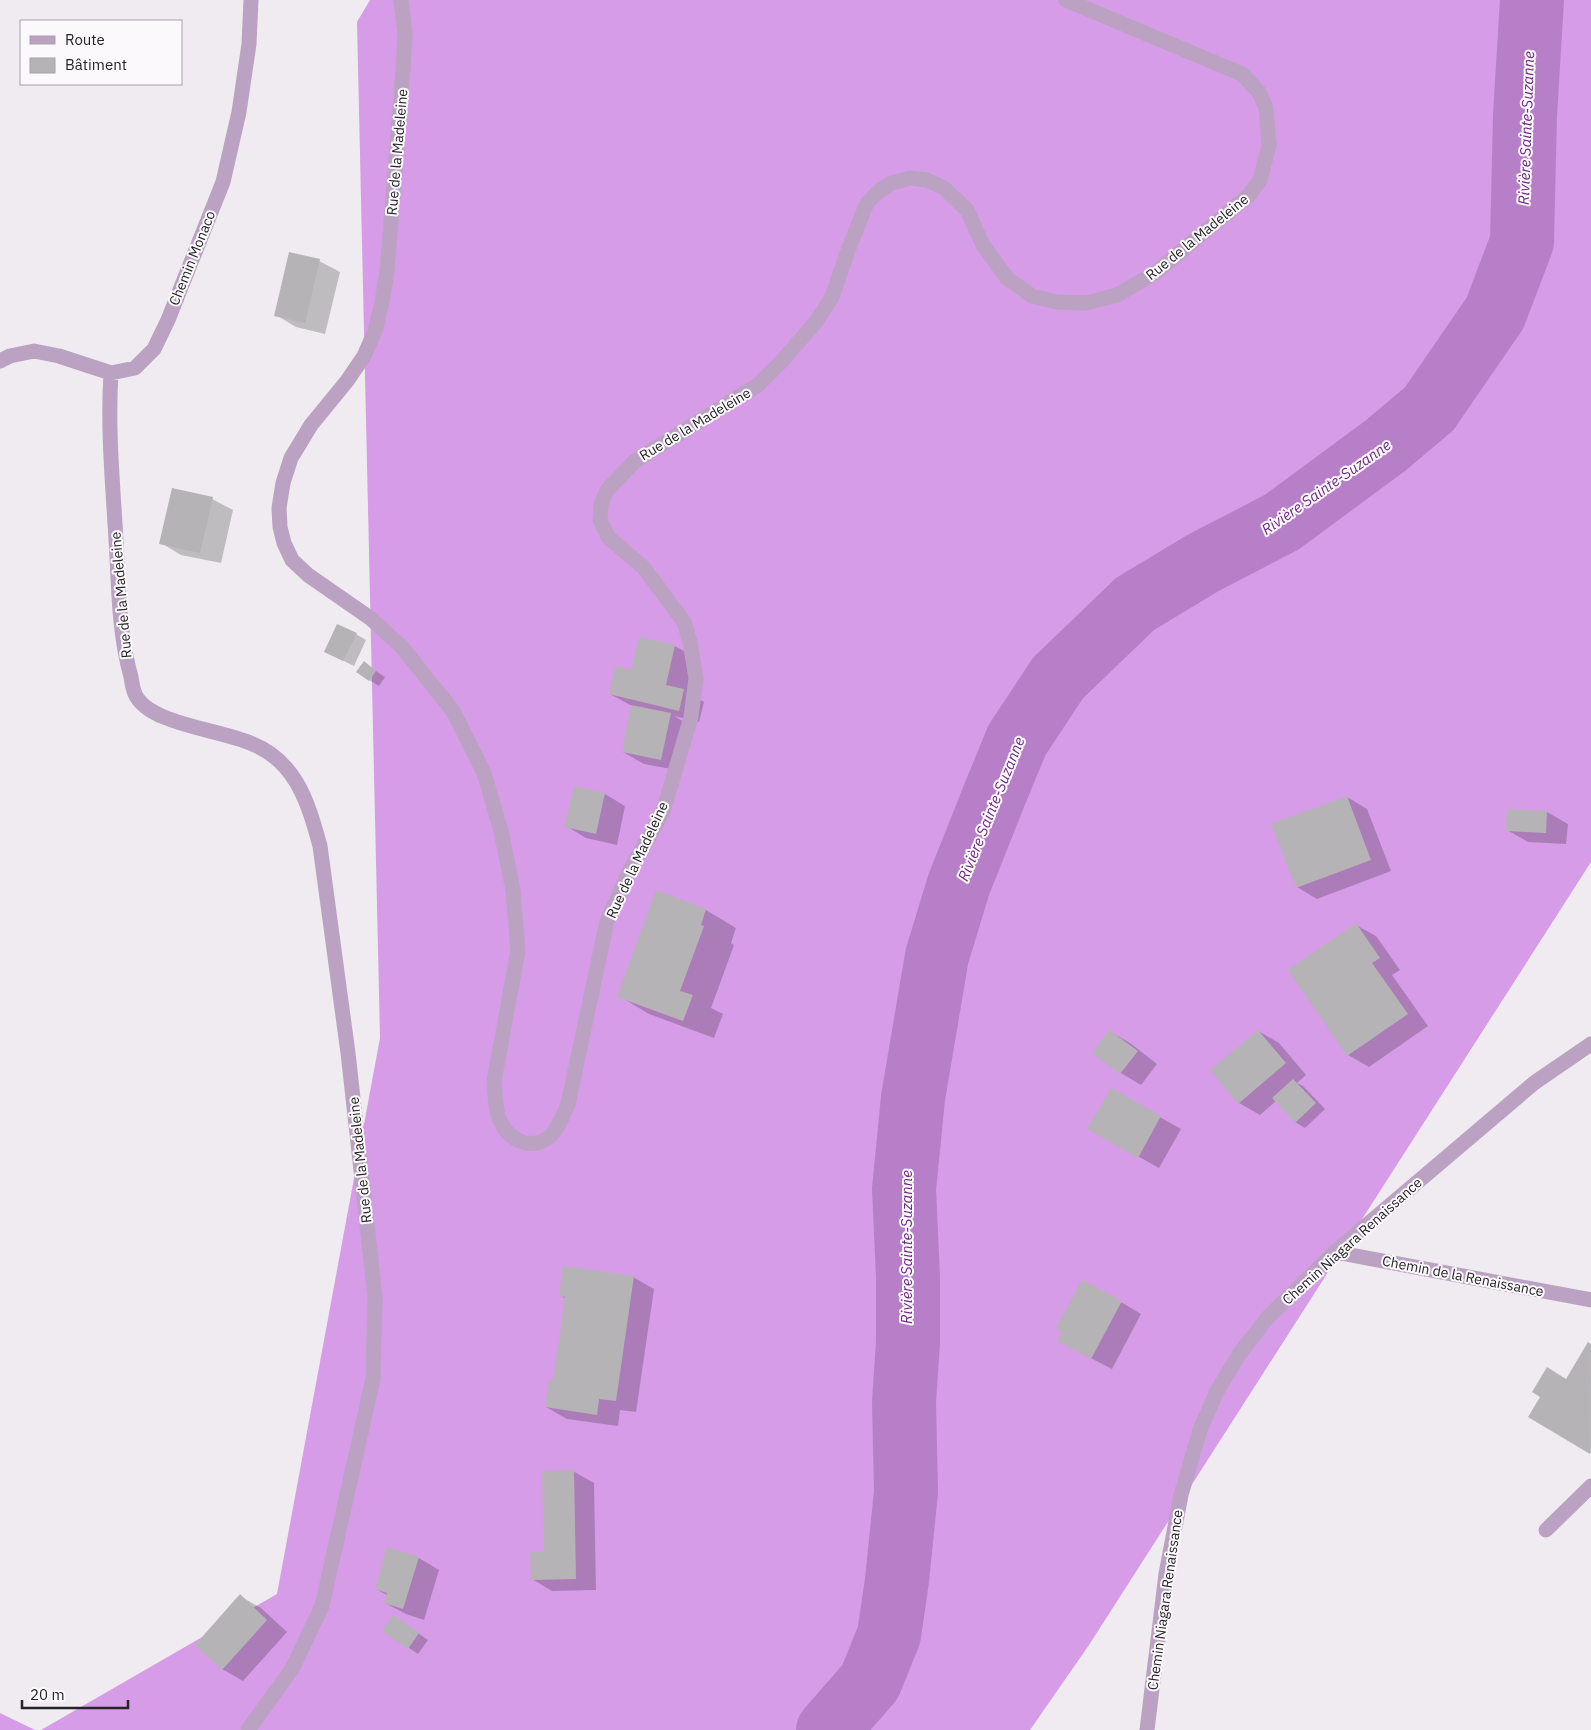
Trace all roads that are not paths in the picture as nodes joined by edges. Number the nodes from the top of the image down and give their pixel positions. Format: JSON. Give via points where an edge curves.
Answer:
{"nodes":[{"id":1,"x":250,"y":0,"type":"edge"},
{"id":2,"x":401,"y":0,"type":"edge"},
{"id":3,"x":1066,"y":0,"type":"edge"},
{"id":4,"x":0,"y":362,"type":"edge"},
{"id":5,"x":111,"y":373,"type":"junction"},
{"id":6,"x":1591,"y":1044,"type":"edge"},
{"id":7,"x":1335,"y":1252,"type":"junction"},
{"id":8,"x":1591,"y":1300,"type":"edge"},
{"id":9,"x":1591,"y":1486,"type":"edge"},
{"id":10,"x":1546,"y":1530,"type":"dead end"},
{"id":11,"x":248,"y":1730,"type":"edge"},
{"id":12,"x":1147,"y":1730,"type":"edge"}],
"edges":[{"from":1,"to":5,"type":"street","name":"Chemin Monaco","via":[[249,44],[223,182],[154,348],[135,368]]},
{"from":2,"to":3,"type":"street","name":"Rue de la Madeleine","via":[[405,34],[403,80],[382,302],[375,331],[364,356],[311,425],[291,458],[279,508],[280,527],[292,560],[370,618],[401,646],[453,712],[484,773],[501,831],[513,890],[518,951],[494,1081],[495,1100],[499,1118],[511,1136],[524,1144],[534,1144],[549,1137],[568,1104],[607,921],[630,870],[663,812],[691,717],[696,678],[684,622],[644,568],[608,537],[600,520],[607,490],[635,460],[758,386],[780,363],[815,323],[832,297],[867,203],[892,183],[910,178],[927,180],[944,188],[967,210],[983,245],[1007,278],[1032,296],[1057,302],[1086,303],[1117,295],[1155,274],[1249,195],[1260,180],[1269,144],[1266,108],[1259,92],[1242,74]]},
{"from":4,"to":5,"type":"street","via":[[10,356],[34,351]]},
{"from":5,"to":11,"type":"street","name":"Rue de la Madeleine","via":[[109,410],[120,615],[136,696],[162,717],[242,740],[277,758],[302,791],[312,818],[320,846],[348,1053],[375,1297],[372,1379],[322,1606],[292,1669]]},
{"from":6,"to":7,"type":"street","name":"Chemin Niagara Renaissance","via":[[1534,1082]]},
{"from":7,"to":8,"type":"street","name":"Chemin de la Renaissance"},
{"from":7,"to":12,"type":"street","name":"Chemin Niagara Renaissance","via":[[1269,1316],[1240,1353],[1217,1391],[1200,1430],[1181,1495],[1166,1574]]},
{"from":9,"to":10,"type":"street"}]}
